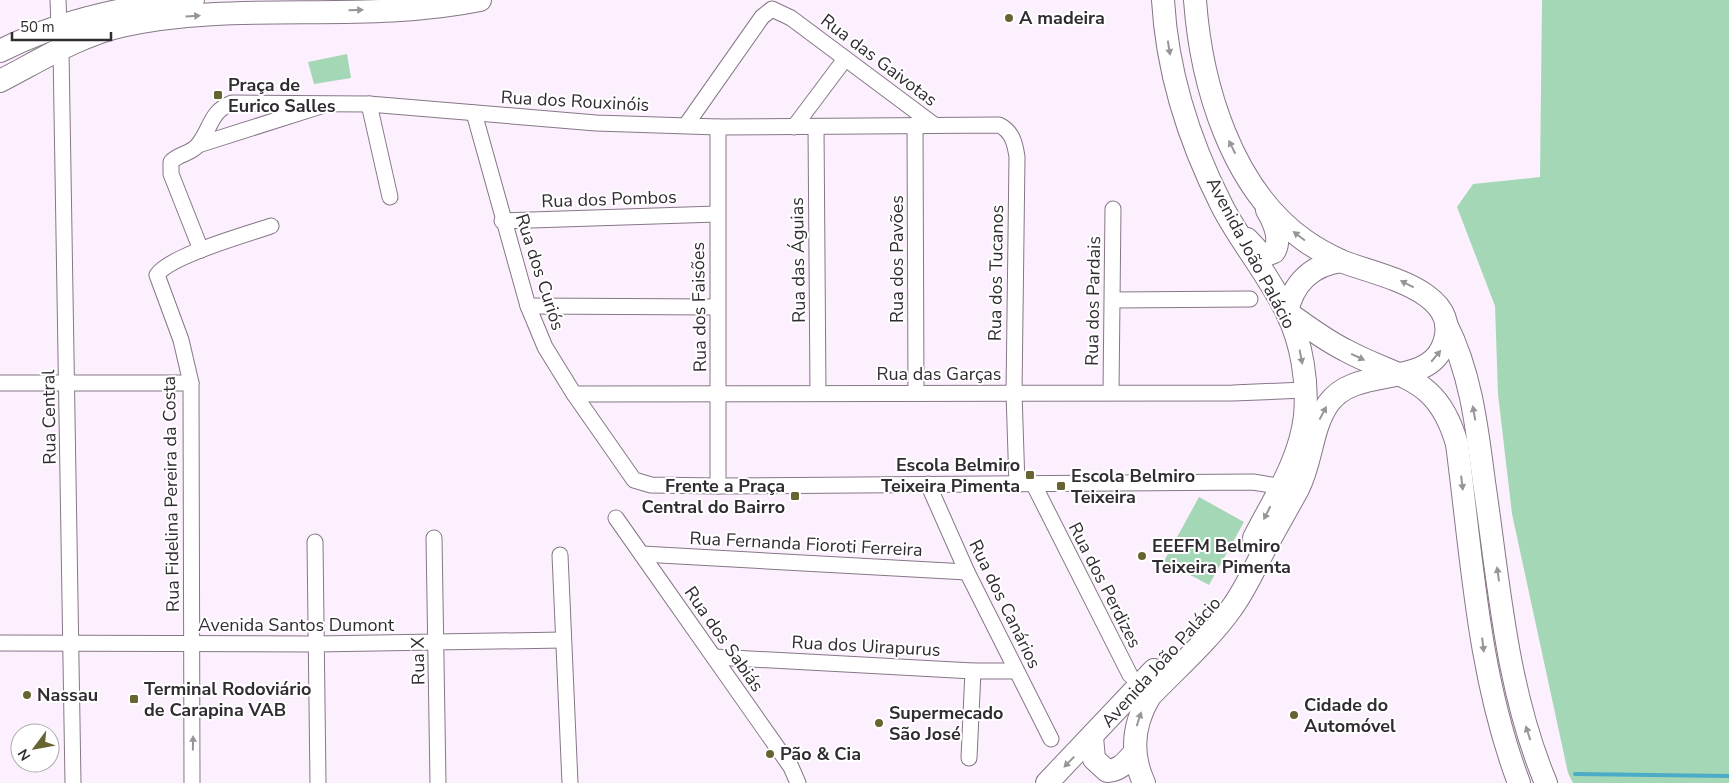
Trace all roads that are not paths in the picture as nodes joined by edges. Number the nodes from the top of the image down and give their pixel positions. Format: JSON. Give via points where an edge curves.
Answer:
{"nodes":[{"id":1,"x":58,"y":0,"type":"edge"},
{"id":2,"x":193,"y":0,"type":"edge"},
{"id":3,"x":480,"y":0,"type":"edge"},
{"id":4,"x":1163,"y":0,"type":"edge"},
{"id":5,"x":1195,"y":0,"type":"edge"},
{"id":6,"x":59,"y":26,"type":"junction"},
{"id":7,"x":0,"y":50,"type":"edge"},
{"id":8,"x":61,"y":50,"type":"junction"},
{"id":9,"x":845,"y":59,"type":"junction"},
{"id":10,"x":0,"y":81,"type":"edge"},
{"id":11,"x":332,"y":103,"type":"junction"},
{"id":12,"x":369,"y":104,"type":"junction"},
{"id":13,"x":474,"y":113,"type":"junction"},
{"id":14,"x":915,"y":124,"type":"junction"},
{"id":15,"x":933,"y":124,"type":"junction"},
{"id":16,"x":686,"y":125,"type":"junction"},
{"id":17,"x":718,"y":127,"type":"junction"},
{"id":18,"x":794,"y":127,"type":"junction"},
{"id":19,"x":816,"y":127,"type":"junction"},
{"id":20,"x":1004,"y":127,"type":"joint"},
{"id":21,"x":198,"y":145,"type":"junction"},
{"id":22,"x":1256,"y":190,"type":"junction"},
{"id":23,"x":390,"y":197,"type":"dead end"},
{"id":24,"x":1223,"y":206,"type":"junction"},
{"id":25,"x":1113,"y":209,"type":"dead end"},
{"id":26,"x":717,"y":214,"type":"junction"},
{"id":27,"x":502,"y":221,"type":"junction"},
{"id":28,"x":271,"y":226,"type":"dead end"},
{"id":29,"x":201,"y":250,"type":"junction"},
{"id":30,"x":1341,"y":261,"type":"junction"},
{"id":31,"x":1250,"y":299,"type":"dead end"},
{"id":32,"x":1114,"y":300,"type":"junction"},
{"id":33,"x":528,"y":306,"type":"junction"},
{"id":34,"x":717,"y":307,"type":"junction"},
{"id":35,"x":1287,"y":312,"type":"junction"},
{"id":36,"x":1442,"y":316,"type":"junction"},
{"id":37,"x":1398,"y":374,"type":"junction"},
{"id":38,"x":0,"y":383,"type":"edge"},
{"id":39,"x":68,"y":383,"type":"junction"},
{"id":40,"x":191,"y":383,"type":"junction"},
{"id":41,"x":1305,"y":390,"type":"junction"},
{"id":42,"x":916,"y":392,"type":"junction"},
{"id":43,"x":1111,"y":392,"type":"junction"},
{"id":44,"x":818,"y":393,"type":"junction"},
{"id":45,"x":1014,"y":393,"type":"junction"},
{"id":46,"x":574,"y":394,"type":"junction"},
{"id":47,"x":719,"y":395,"type":"junction"},
{"id":48,"x":928,"y":484,"type":"junction"},
{"id":49,"x":1017,"y":484,"type":"junction"},
{"id":50,"x":1034,"y":485,"type":"junction"},
{"id":51,"x":718,"y":486,"type":"junction"},
{"id":52,"x":1289,"y":488,"type":"junction"},
{"id":53,"x":616,"y":518,"type":"dead end"},
{"id":54,"x":434,"y":538,"type":"dead end"},
{"id":55,"x":315,"y":542,"type":"dead end"},
{"id":56,"x":642,"y":554,"type":"junction"},
{"id":57,"x":560,"y":555,"type":"dead end"},
{"id":58,"x":967,"y":572,"type":"junction"},
{"id":59,"x":563,"y":640,"type":"junction"},
{"id":60,"x":70,"y":642,"type":"junction"},
{"id":61,"x":0,"y":643,"type":"edge"},
{"id":62,"x":436,"y":643,"type":"junction"},
{"id":63,"x":191,"y":644,"type":"junction"},
{"id":64,"x":316,"y":644,"type":"junction"},
{"id":65,"x":714,"y":657,"type":"junction"},
{"id":66,"x":973,"y":671,"type":"junction"},
{"id":67,"x":1016,"y":671,"type":"junction"},
{"id":68,"x":1130,"y":675,"type":"dead end"},
{"id":69,"x":1092,"y":737,"type":"junction"},
{"id":70,"x":1051,"y":739,"type":"dead end"},
{"id":71,"x":1135,"y":752,"type":"junction"},
{"id":72,"x":969,"y":758,"type":"dead end"},
{"id":73,"x":1545,"y":781,"type":"edge"},
{"id":74,"x":73,"y":783,"type":"edge"},
{"id":75,"x":192,"y":783,"type":"edge"},
{"id":76,"x":318,"y":783,"type":"edge"},
{"id":77,"x":438,"y":783,"type":"edge"},
{"id":78,"x":570,"y":783,"type":"edge"},
{"id":79,"x":798,"y":783,"type":"edge"},
{"id":80,"x":1047,"y":783,"type":"edge"},
{"id":81,"x":1144,"y":783,"type":"edge"},
{"id":82,"x":1519,"y":783,"type":"edge"}],
"edges":[{"from":1,"to":6,"type":"street"},
{"from":2,"to":6,"type":"main road","via":[[113,11]]},
{"from":8,"to":3,"type":"main road","one_way":true,"via":[[100,32],[146,21],[418,8]]},
{"from":4,"to":24,"type":"main road","name":"Avenida João Palácio","one_way":true,"via":[[1171,62],[1180,97]]},
{"from":22,"to":5,"type":"main road","name":"Avenida João Palácio","one_way":true,"via":[[1232,148],[1213,98],[1201,50]]},
{"from":6,"to":7,"type":"main road"},
{"from":8,"to":10,"type":"main road"},
{"from":8,"to":39,"type":"street","name":"Rua Central"},
{"from":9,"to":15,"type":"street","name":"Rua das Gaivotas"},
{"from":9,"to":16,"type":"street","name":"Rua das Gaivotas","via":[[783,12],[772,8],[762,17]]},
{"from":9,"to":18,"type":"street"},
{"from":11,"to":12,"type":"street","name":"Rua dos Rouxinóis"},
{"from":11,"to":21,"type":"street"},
{"from":11,"to":21,"type":"street","name":"Rua dos Rouxinóis","via":[[232,103],[216,112]]},
{"from":12,"to":13,"type":"street","name":"Rua dos Rouxinóis"},
{"from":12,"to":23,"type":"street"},
{"from":13,"to":16,"type":"street","name":"Rua dos Rouxinóis","via":[[596,123]]},
{"from":13,"to":27,"type":"street","name":"Rua dos Curiós"},
{"from":14,"to":15,"type":"street","name":"Rua dos Rouxinóis"},
{"from":14,"to":19,"type":"street","name":"Rua dos Rouxinóis"},
{"from":14,"to":42,"type":"street","name":"Rua dos Pavões"},
{"from":15,"to":20,"type":"street","name":"Rua dos Rouxinóis"},
{"from":16,"to":17,"type":"street","name":"Rua dos Rouxinóis"},
{"from":17,"to":18,"type":"street","name":"Rua dos Rouxinóis"},
{"from":17,"to":26,"type":"street","name":"Rua dos Faisões"},
{"from":18,"to":19,"type":"street","name":"Rua dos Rouxinóis"},
{"from":19,"to":44,"type":"street","name":"Rua das Águias"},
{"from":20,"to":45,"type":"street","name":"Rua dos Tucanos","via":[[1014,140],[1017,157]]},
{"from":21,"to":29,"type":"street","name":"Rua dos Rouxinóis","via":[[171,162],[171,174]]},
{"from":22,"to":24,"type":"main road","via":[[1273,220],[1278,240],[1276,249],[1269,255],[1263,256],[1256,251]]},
{"from":30,"to":22,"type":"main road","name":"Avenida João Palácio","one_way":true,"via":[[1289,228]]},
{"from":24,"to":35,"type":"main road","name":"Avenida João Palácio"},
{"from":25,"to":32,"type":"street","name":"Rua dos Pardais"},
{"from":26,"to":27,"type":"street","name":"Rua dos Pombos"},
{"from":26,"to":34,"type":"street","name":"Rua dos Faisões"},
{"from":27,"to":33,"type":"street","name":"Rua dos Curiós"},
{"from":28,"to":29,"type":"street","name":"Rua Fidelina Pereira da Costa"},
{"from":29,"to":40,"type":"street","name":"Rua Fidelina Pereira da Costa","via":[[167,266],[157,275],[181,340]]},
{"from":30,"to":35,"type":"main road","via":[[1321,266],[1304,277],[1293,293]]},
{"from":36,"to":30,"type":"main road","name":"Avenida João Palácio","one_way":true,"via":[[1432,300],[1417,289]]},
{"from":31,"to":32,"type":"street"},
{"from":32,"to":43,"type":"street","name":"Rua dos Pardais"},
{"from":33,"to":34,"type":"street"},
{"from":33,"to":46,"type":"street","name":"Rua dos Curiós","via":[[546,347]]},
{"from":34,"to":47,"type":"street","name":"Rua dos Faisões"},
{"from":35,"to":37,"type":"main road","one_way":true,"via":[[1345,350]]},
{"from":35,"to":41,"type":"main road","name":"Avenida João Palácio","one_way":true,"via":[[1301,356]]},
{"from":37,"to":36,"type":"main road","name":"Avenida João Palácio","one_way":true,"via":[[1424,367],[1437,357],[1446,333]]},
{"from":73,"to":36,"type":"main road","one_way":true,"via":[[1526,725],[1510,660],[1470,391],[1455,341]]},
{"from":52,"to":37,"type":"main road","name":"Avenida João Palácio","one_way":true,"via":[[1310,460],[1319,422],[1331,399],[1352,384]]},
{"from":37,"to":82,"type":"main road","one_way":true,"via":[[1416,382],[1432,395],[1454,433],[1484,657],[1498,720]]},
{"from":38,"to":39,"type":"street"},
{"from":39,"to":40,"type":"street"},
{"from":39,"to":60,"type":"street","name":"Rua Central"},
{"from":40,"to":63,"type":"street","name":"Rua Fidelina Pereira da Costa"},
{"from":41,"to":43,"type":"street","name":"Rua das Garças"},
{"from":41,"to":52,"type":"main road","name":"Avenida João Palácio","via":[[1305,416]]},
{"from":42,"to":44,"type":"street","name":"Rua das Garças"},
{"from":42,"to":45,"type":"street","name":"Rua das Garças"},
{"from":43,"to":45,"type":"street","name":"Rua das Garças"},
{"from":44,"to":47,"type":"street","name":"Rua das Garças"},
{"from":45,"to":49,"type":"street","name":"Rua dos Tucanos"},
{"from":46,"to":47,"type":"street","name":"Rua das Garças"},
{"from":46,"to":51,"type":"street","name":"Rua dos Curiós","via":[[634,480],[651,485]]},
{"from":47,"to":51,"type":"street","name":"Rua dos Faisões"},
{"from":48,"to":49,"type":"street"},
{"from":48,"to":51,"type":"street"},
{"from":48,"to":58,"type":"street","name":"Rua dos Canários"},
{"from":49,"to":50,"type":"street"},
{"from":50,"to":52,"type":"street","via":[[1234,482]]},
{"from":50,"to":68,"type":"street","name":"Rua dos Perdizes"},
{"from":52,"to":69,"type":"main road","name":"Avenida João Palácio","one_way":true,"via":[[1221,597]]},
{"from":71,"to":52,"type":"main road","name":"Avenida João Palácio","one_way":true,"via":[[1139,717],[1150,696],[1230,611]]},
{"from":53,"to":56,"type":"street","name":"Rua dos Sabiás"},
{"from":54,"to":62,"type":"street","name":"Rua X"},
{"from":55,"to":64,"type":"street"},
{"from":56,"to":58,"type":"street","name":"Rua Fernanda Fioroti Ferreira"},
{"from":56,"to":65,"type":"street","name":"Rua dos Sabiás"},
{"from":57,"to":59,"type":"street"},
{"from":58,"to":67,"type":"street","name":"Rua dos Canários"},
{"from":59,"to":62,"type":"street","name":"Avenida Santos Dumont"},
{"from":59,"to":78,"type":"street"},
{"from":60,"to":61,"type":"street","name":"Avenida Santos Dumont"},
{"from":60,"to":63,"type":"street","name":"Avenida Santos Dumont"},
{"from":60,"to":74,"type":"street","name":"Rua Central"},
{"from":62,"to":64,"type":"street","name":"Avenida Santos Dumont"},
{"from":62,"to":77,"type":"street","name":"Rua X"},
{"from":63,"to":64,"type":"street","name":"Avenida Santos Dumont"},
{"from":75,"to":63,"type":"street","name":"Rua Fidelina Pereira da Costa","one_way":true,"via":[[194,703]]},
{"from":64,"to":76,"type":"street"},
{"from":65,"to":66,"type":"street","name":"Rua dos Uirapurus"},
{"from":65,"to":79,"type":"street","name":"Rua dos Sabiás"},
{"from":66,"to":67,"type":"street","name":"Rua dos Uirapurus"},
{"from":66,"to":72,"type":"street"},
{"from":67,"to":70,"type":"street","name":"Rua dos Canários"},
{"from":69,"to":71,"type":"main road","via":[[1094,759],[1107,770],[1116,770]]},
{"from":69,"to":80,"type":"main road","name":"Avenida João Palácio","one_way":true},
{"from":71,"to":81,"type":"main road","name":"Avenida João Palácio"}]}
